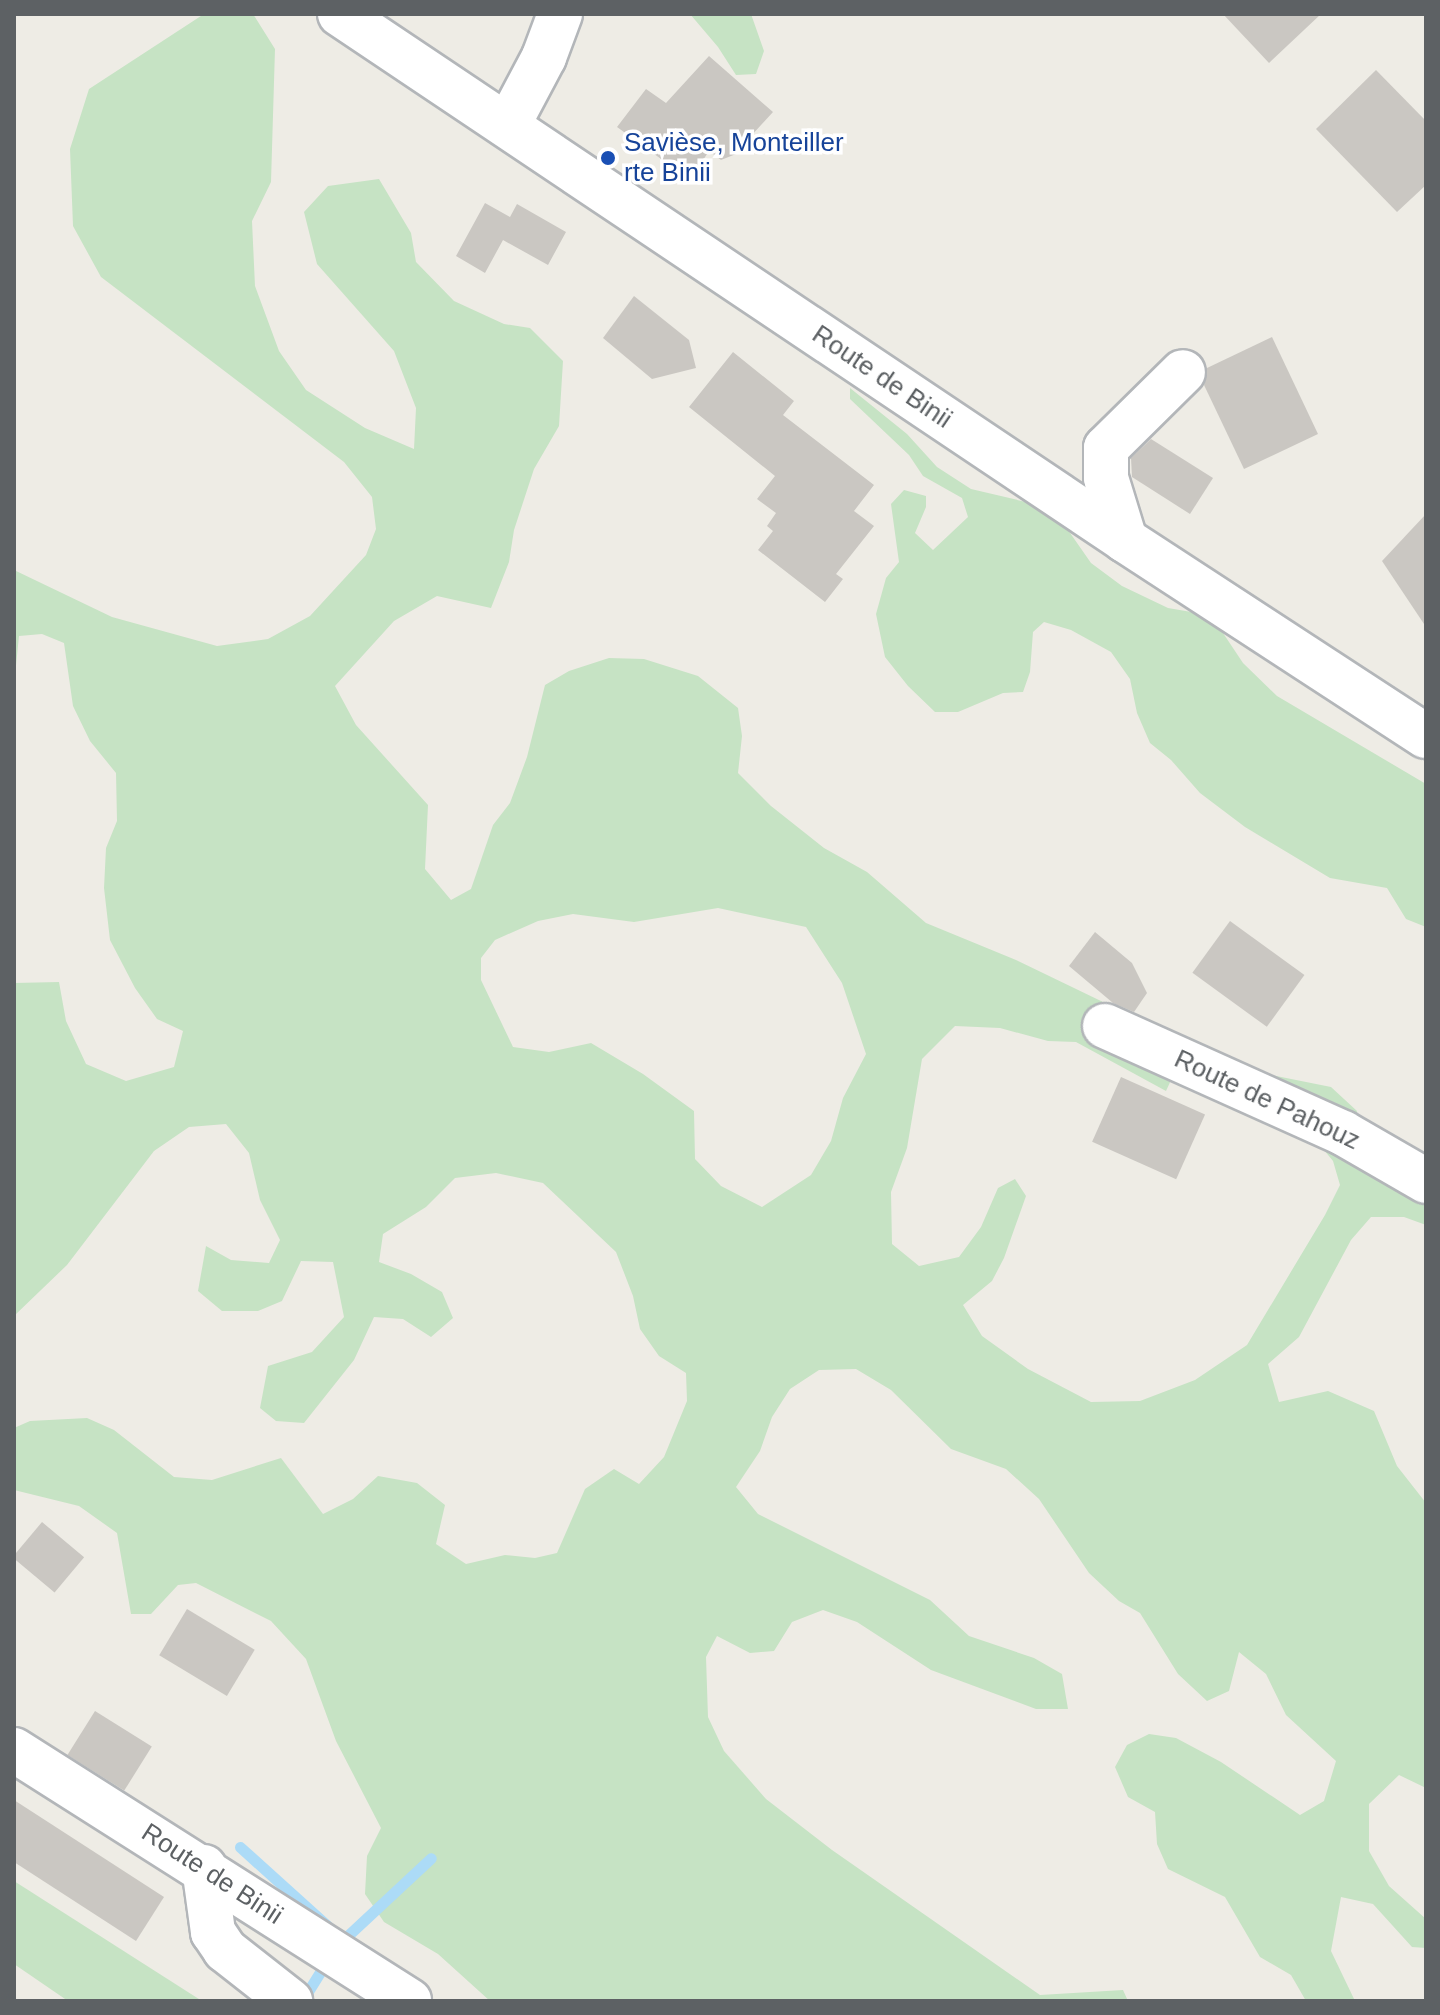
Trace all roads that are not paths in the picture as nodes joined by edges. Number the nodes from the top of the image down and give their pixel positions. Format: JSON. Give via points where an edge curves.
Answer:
{"nodes":[{"id":1,"x":340,"y":14,"type":"edge"},
{"id":2,"x":560,"y":14,"type":"edge"},
{"id":3,"x":508,"y":125,"type":"junction"},
{"id":4,"x":1183,"y":372,"type":"dead end"},
{"id":5,"x":1125,"y":540,"type":"junction"},
{"id":6,"x":1426,"y":736,"type":"edge"},
{"id":7,"x":1105,"y":1026,"type":"dead end"},
{"id":8,"x":1426,"y":1181,"type":"edge"},
{"id":9,"x":14,"y":1750,"type":"edge"},
{"id":10,"x":204,"y":1867,"type":"junction"},
{"id":11,"x":290,"y":2001,"type":"edge"},
{"id":12,"x":409,"y":2001,"type":"edge"}],
"edges":[{"from":1,"to":3,"type":"street","name":"Route de Binii"},
{"from":2,"to":3,"type":"street"},
{"from":3,"to":5,"type":"street","name":"Route de Binii"},
{"from":4,"to":5,"type":"street","via":[[1106,448],[1106,478]]},
{"from":5,"to":6,"type":"street","name":"Route de Binii"},
{"from":7,"to":8,"type":"street","name":"Route de Pahouz","via":[[1343,1133]]},
{"from":9,"to":10,"type":"street","name":"Route de Binii"},
{"from":10,"to":11,"type":"street","via":[[207,1908],[219,1941],[248,1971]]},
{"from":10,"to":12,"type":"street","name":"Route de Binii"}]}
